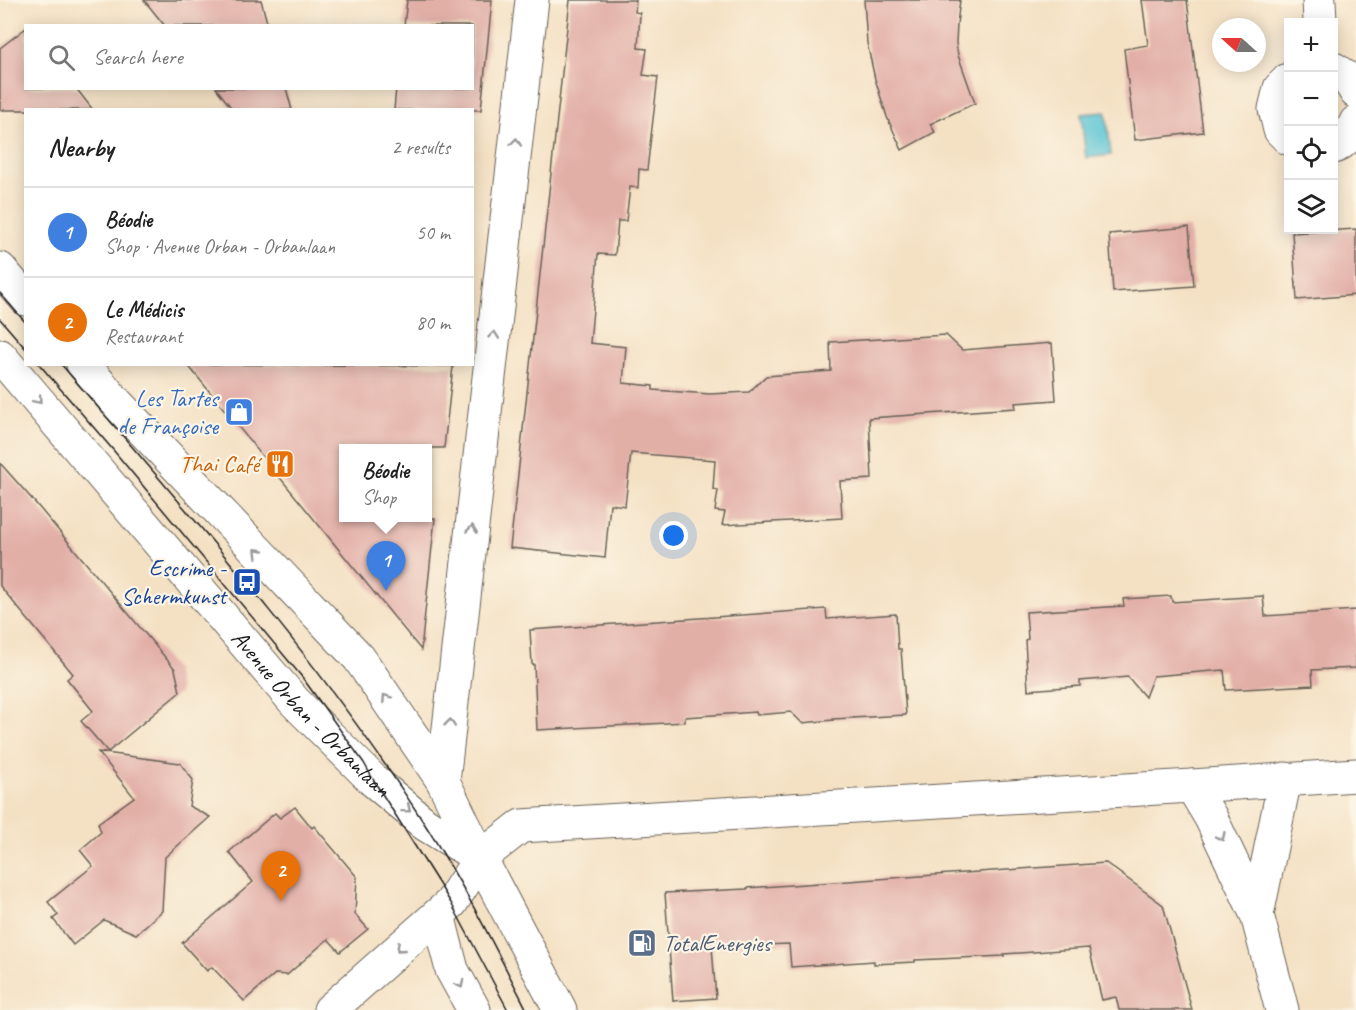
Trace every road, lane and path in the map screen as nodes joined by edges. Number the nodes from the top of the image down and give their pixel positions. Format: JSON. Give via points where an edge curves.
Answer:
{"nodes":[{"id":1,"x":532,"y":0,"type":"edge"},
{"id":2,"x":1319,"y":0,"type":"edge"},
{"id":3,"x":1320,"y":18,"type":"edge"},
{"id":4,"x":1338,"y":72,"type":"edge"},
{"id":5,"x":1284,"y":84,"type":"edge"},
{"id":6,"x":1356,"y":92,"type":"edge"},
{"id":7,"x":1356,"y":122,"type":"edge"},
{"id":8,"x":1284,"y":134,"type":"edge"},
{"id":9,"x":1338,"y":145,"type":"edge"},
{"id":10,"x":0,"y":269,"type":"edge"},
{"id":11,"x":24,"y":297,"type":"edge"},
{"id":12,"x":0,"y":356,"type":"edge"},
{"id":13,"x":84,"y":366,"type":"edge"},
{"id":14,"x":1356,"y":775,"type":"edge"},
{"id":15,"x":1285,"y":780,"type":"junction"},
{"id":16,"x":443,"y":781,"type":"junction"},
{"id":17,"x":1192,"y":786,"type":"junction"},
{"id":18,"x":480,"y":858,"type":"junction"},
{"id":19,"x":438,"y":915,"type":"junction"},
{"id":20,"x":1257,"y":915,"type":"junction"},
{"id":21,"x":330,"y":1010,"type":"edge"},
{"id":22,"x":474,"y":1010,"type":"edge"},
{"id":23,"x":560,"y":1010,"type":"edge"},
{"id":24,"x":1282,"y":1010,"type":"edge"}],
"edges":[{"from":16,"to":1,"type":"street","one_way":true},
{"from":2,"to":3,"type":"street"},
{"from":4,"to":6,"type":"street"},
{"from":5,"to":8,"type":"street","via":[[1275,109]]},
{"from":7,"to":9,"type":"street","via":[[1353,131]]},
{"from":10,"to":11,"type":"street"},
{"from":12,"to":18,"type":"street","name":"Avenue Orban - Orbanlaan","one_way":true,"via":[[296,702],[374,781],[425,824]]},
{"from":16,"to":13,"type":"street","name":"Avenue Orban - Orbanlaan","one_way":true,"via":[[359,658]]},
{"from":14,"to":15,"type":"street"},
{"from":15,"to":17,"type":"street"},
{"from":15,"to":20,"type":"street"},
{"from":16,"to":18,"type":"street","name":"Avenue Orban - Orbanlaan"},
{"from":17,"to":18,"type":"street","via":[[521,826]]},
{"from":17,"to":20,"type":"street","one_way":true},
{"from":18,"to":19,"type":"street","via":[[451,903]]},
{"from":18,"to":23,"type":"street","name":"Avenue Orban - Orbanlaan"},
{"from":19,"to":21,"type":"street","one_way":true},
{"from":19,"to":22,"type":"street","one_way":true,"via":[[452,970]]},
{"from":20,"to":24,"type":"street"}]}
